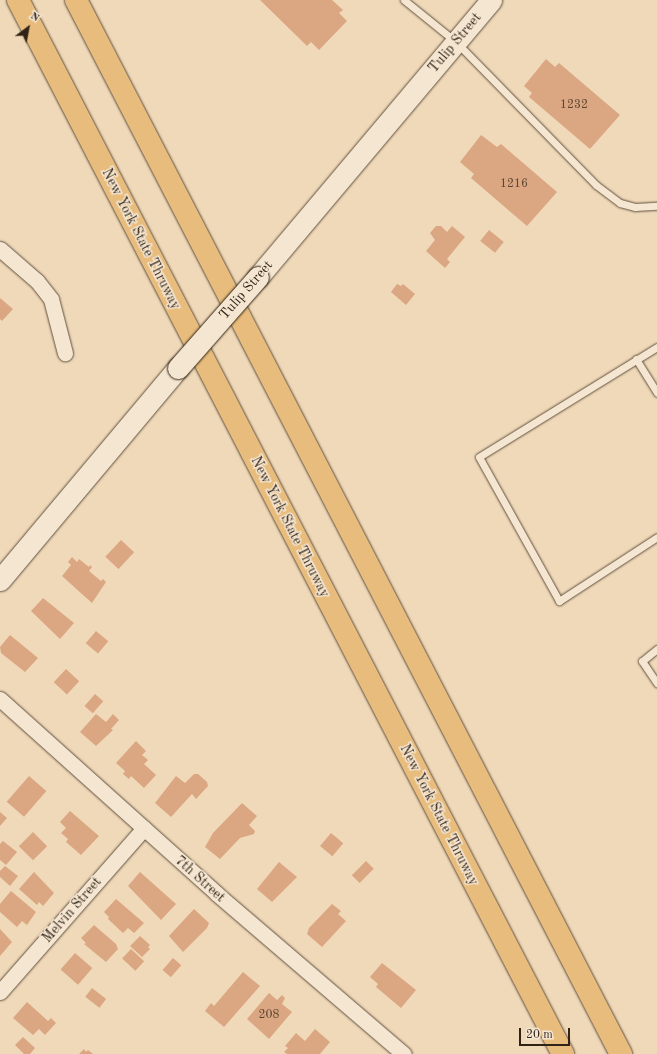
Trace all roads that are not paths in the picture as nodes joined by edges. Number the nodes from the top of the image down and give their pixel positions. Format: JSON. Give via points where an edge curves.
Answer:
{"nodes":[{"id":1,"x":18,"y":0,"type":"edge"},
{"id":2,"x":76,"y":0,"type":"edge"},
{"id":3,"x":404,"y":0,"type":"edge"},
{"id":4,"x":491,"y":0,"type":"edge"},
{"id":5,"x":456,"y":42,"type":"junction"},
{"id":6,"x":657,"y":206,"type":"edge"},
{"id":7,"x":0,"y":249,"type":"edge"},
{"id":8,"x":657,"y":347,"type":"edge"},
{"id":9,"x":65,"y":353,"type":"dead end"},
{"id":10,"x":636,"y":359,"type":"junction"},
{"id":11,"x":657,"y":393,"type":"edge"},
{"id":12,"x":657,"y":537,"type":"edge"},
{"id":13,"x":0,"y":580,"type":"edge"},
{"id":14,"x":657,"y":649,"type":"edge"},
{"id":15,"x":657,"y":683,"type":"edge"},
{"id":16,"x":0,"y":699,"type":"edge"},
{"id":17,"x":144,"y":828,"type":"junction"},
{"id":18,"x":0,"y":992,"type":"edge"},
{"id":19,"x":404,"y":1054,"type":"edge"},
{"id":20,"x":563,"y":1054,"type":"edge"},
{"id":21,"x":621,"y":1054,"type":"edge"}],
"edges":[{"from":1,"to":20,"type":"highway","name":"New York State Thruway"},
{"from":2,"to":21,"type":"highway"},
{"from":3,"to":5,"type":"lane"},
{"from":4,"to":5,"type":"street","name":"Tulip Street"},
{"from":5,"to":6,"type":"lane","via":[[596,185],[620,203],[635,208]]},
{"from":5,"to":13,"type":"street","name":"Tulip Street","bridge":true},
{"from":7,"to":9,"type":"street","via":[[38,281],[51,299]]},
{"from":8,"to":10,"type":"lane"},
{"from":10,"to":11,"type":"lane"},
{"from":10,"to":12,"type":"lane","via":[[479,458],[559,601]]},
{"from":14,"to":15,"type":"lane","via":[[642,661]]},
{"from":16,"to":17,"type":"street","name":"7th Street"},
{"from":17,"to":18,"type":"street","name":"Melvin Street"},
{"from":17,"to":19,"type":"street","name":"7th Street"}]}
